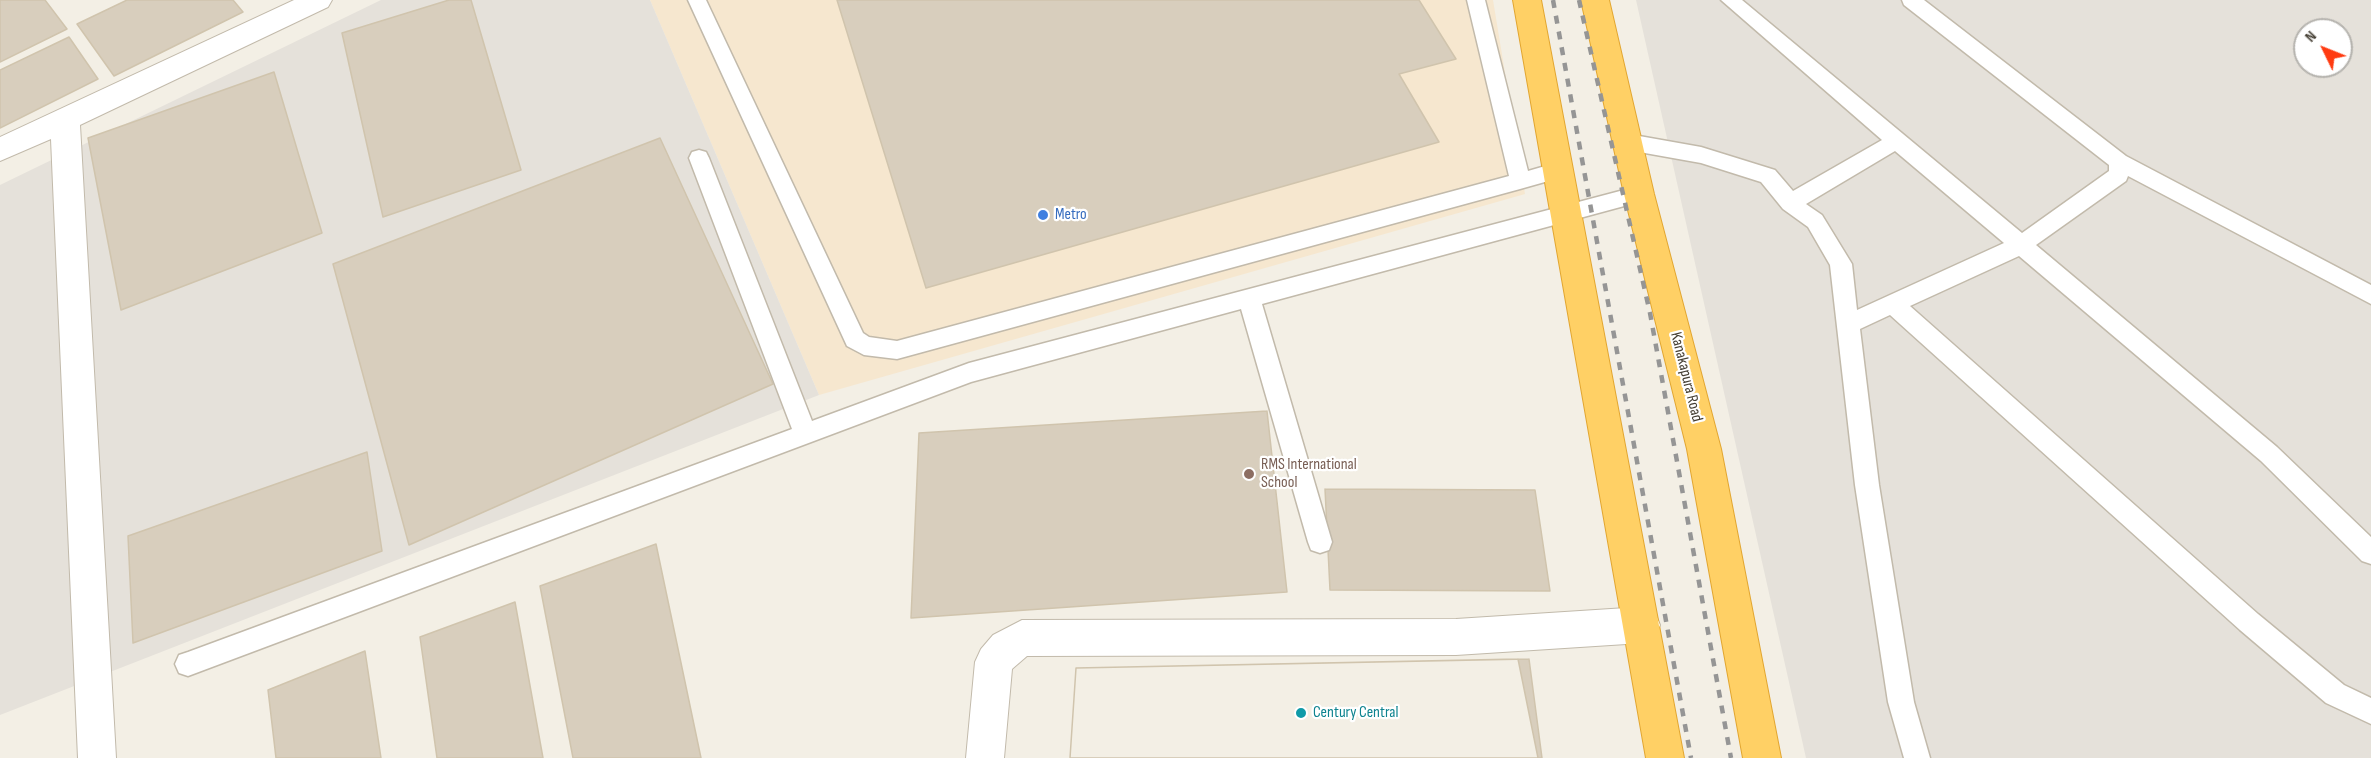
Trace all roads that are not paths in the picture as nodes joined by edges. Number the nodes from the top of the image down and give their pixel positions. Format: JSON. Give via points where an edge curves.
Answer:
{"nodes":[{"id":1,"x":696,"y":0,"type":"edge"},
{"id":2,"x":1476,"y":0,"type":"edge"},
{"id":3,"x":1527,"y":0,"type":"edge"},
{"id":4,"x":1595,"y":0,"type":"edge"},
{"id":5,"x":1730,"y":0,"type":"edge"},
{"id":6,"x":1911,"y":0,"type":"edge"},
{"id":7,"x":306,"y":2,"type":"edge"},
{"id":8,"x":65,"y":120,"type":"junction"},
{"id":9,"x":1896,"y":141,"type":"junction"},
{"id":10,"x":1628,"y":142,"type":"junction"},
{"id":11,"x":0,"y":150,"type":"edge"},
{"id":12,"x":699,"y":158,"type":"dead end"},
{"id":13,"x":2119,"y":162,"type":"junction"},
{"id":14,"x":1559,"y":170,"type":"junction"},
{"id":15,"x":1520,"y":181,"type":"junction"},
{"id":16,"x":1639,"y":194,"type":"junction"},
{"id":17,"x":1790,"y":203,"type":"junction"},
{"id":18,"x":1567,"y":212,"type":"junction"},
{"id":19,"x":2021,"y":245,"type":"junction"},
{"id":20,"x":2371,"y":295,"type":"edge"},
{"id":21,"x":1249,"y":298,"type":"junction"},
{"id":22,"x":1892,"y":303,"type":"junction"},
{"id":23,"x":1848,"y":324,"type":"junction"},
{"id":24,"x":806,"y":434,"type":"junction"},
{"id":25,"x":1320,"y":542,"type":"dead end"},
{"id":26,"x":2371,"y":553,"type":"edge"},
{"id":27,"x":1642,"y":625,"type":"junction"},
{"id":28,"x":188,"y":664,"type":"dead end"},
{"id":29,"x":2371,"y":711,"type":"edge"},
{"id":30,"x":97,"y":758,"type":"edge"},
{"id":31,"x":985,"y":758,"type":"edge"},
{"id":32,"x":1665,"y":758,"type":"edge"},
{"id":33,"x":1762,"y":758,"type":"edge"},
{"id":34,"x":1917,"y":758,"type":"edge"}],
"edges":[{"from":1,"to":15,"type":"lane","via":[[855,339],[864,346],[897,350]]},
{"from":2,"to":15,"type":"lane"},
{"from":3,"to":14,"type":"highway"},
{"from":4,"to":10,"type":"highway","name":"Kanakapura Road"},
{"from":5,"to":9,"type":"lane"},
{"from":6,"to":13,"type":"lane"},
{"from":7,"to":8,"type":"street"},
{"from":8,"to":11,"type":"street"},
{"from":8,"to":30,"type":"street"},
{"from":9,"to":17,"type":"lane"},
{"from":9,"to":19,"type":"lane"},
{"from":10,"to":16,"type":"highway","name":"Kanakapura Road"},
{"from":10,"to":17,"type":"lane","via":[[1701,155],[1768,176]]},
{"from":12,"to":24,"type":"lane"},
{"from":13,"to":19,"type":"lane","via":[[2119,176]]},
{"from":13,"to":20,"type":"lane"},
{"from":14,"to":15,"type":"lane"},
{"from":14,"to":18,"type":"highway"},
{"from":16,"to":18,"type":"lane"},
{"from":16,"to":33,"type":"highway","name":"Kanakapura Road","via":[[1704,449]]},
{"from":17,"to":23,"type":"lane","via":[[1815,221],[1840,264]]},
{"from":18,"to":21,"type":"lane"},
{"from":18,"to":27,"type":"highway"},
{"from":19,"to":22,"type":"lane"},
{"from":19,"to":26,"type":"lane","via":[[2269,454]]},
{"from":21,"to":24,"type":"lane","via":[[969,373]]},
{"from":21,"to":25,"type":"lane"},
{"from":22,"to":23,"type":"lane"},
{"from":22,"to":29,"type":"lane","via":[[2249,622],[2335,694]]},
{"from":23,"to":34,"type":"lane","via":[[1867,485],[1901,702]]},
{"from":24,"to":28,"type":"lane"},
{"from":27,"to":31,"type":"street","via":[[1456,637],[1022,638],[994,662]]},
{"from":27,"to":32,"type":"highway"}]}
